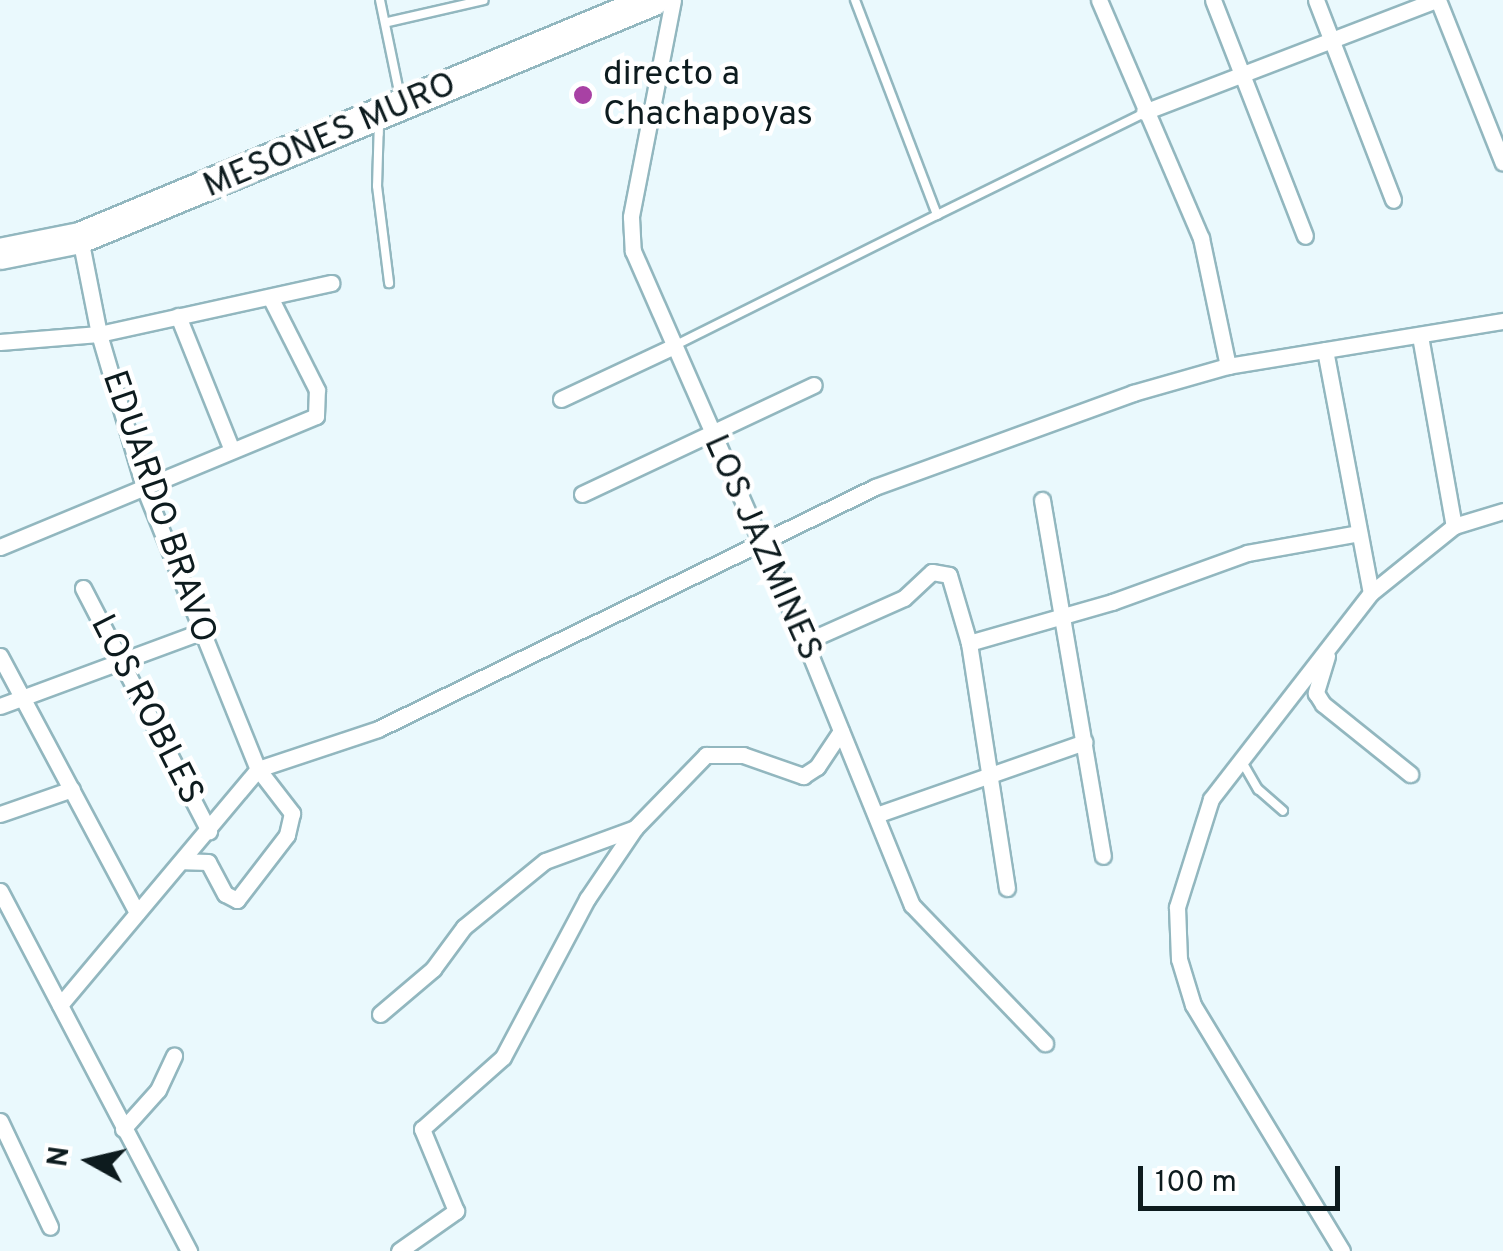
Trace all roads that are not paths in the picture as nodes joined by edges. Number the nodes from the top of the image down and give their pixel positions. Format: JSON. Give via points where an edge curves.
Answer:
{"nodes":[{"id":1,"x":380,"y":0,"type":"edge"},
{"id":2,"x":484,"y":0,"type":"edge"},
{"id":3,"x":654,"y":0,"type":"edge"},
{"id":4,"x":673,"y":0,"type":"edge"},
{"id":5,"x":854,"y":0,"type":"edge"},
{"id":6,"x":1099,"y":0,"type":"edge"},
{"id":7,"x":1213,"y":0,"type":"edge"},
{"id":8,"x":1316,"y":0,"type":"edge"},
{"id":9,"x":1437,"y":0,"type":"edge"},
{"id":10,"x":388,"y":22,"type":"junction"},
{"id":11,"x":1330,"y":39,"type":"junction"},
{"id":12,"x":1244,"y":72,"type":"junction"},
{"id":13,"x":390,"y":111,"type":"junction"},
{"id":14,"x":1144,"y":112,"type":"junction"},
{"id":15,"x":1503,"y":163,"type":"edge"},
{"id":16,"x":1393,"y":200,"type":"dead end"},
{"id":17,"x":937,"y":214,"type":"junction"},
{"id":18,"x":1305,"y":236,"type":"dead end"},
{"id":19,"x":80,"y":238,"type":"junction"},
{"id":20,"x":0,"y":254,"type":"edge"},
{"id":21,"x":331,"y":284,"type":"dead end"},
{"id":22,"x":389,"y":284,"type":"dead end"},
{"id":23,"x":272,"y":301,"type":"junction"},
{"id":24,"x":178,"y":316,"type":"junction"},
{"id":25,"x":1503,"y":322,"type":"edge"},
{"id":26,"x":100,"y":334,"type":"junction"},
{"id":27,"x":1420,"y":336,"type":"junction"},
{"id":28,"x":0,"y":342,"type":"edge"},
{"id":29,"x":674,"y":346,"type":"junction"},
{"id":30,"x":1325,"y":350,"type":"junction"},
{"id":31,"x":1228,"y":366,"type":"junction"},
{"id":32,"x":814,"y":385,"type":"dead end"},
{"id":33,"x":561,"y":399,"type":"dead end"},
{"id":34,"x":711,"y":432,"type":"junction"},
{"id":35,"x":232,"y":450,"type":"junction"},
{"id":36,"x":145,"y":490,"type":"junction"},
{"id":37,"x":582,"y":494,"type":"dead end"},
{"id":38,"x":1042,"y":500,"type":"dead end"},
{"id":39,"x":1503,"y":511,"type":"edge"},
{"id":40,"x":1454,"y":526,"type":"junction"},
{"id":41,"x":1359,"y":533,"type":"junction"},
{"id":42,"x":758,"y":542,"type":"junction"},
{"id":43,"x":0,"y":547,"type":"edge"},
{"id":44,"x":83,"y":588,"type":"dead end"},
{"id":45,"x":1371,"y":593,"type":"junction"},
{"id":46,"x":1062,"y":616,"type":"junction"},
{"id":47,"x":200,"y":632,"type":"junction"},
{"id":48,"x":805,"y":642,"type":"junction"},
{"id":49,"x":968,"y":643,"type":"junction"},
{"id":50,"x":1329,"y":647,"type":"junction"},
{"id":51,"x":0,"y":656,"type":"edge"},
{"id":52,"x":121,"y":663,"type":"junction"},
{"id":53,"x":23,"y":698,"type":"junction"},
{"id":54,"x":0,"y":706,"type":"edge"},
{"id":55,"x":840,"y":730,"type":"junction"},
{"id":56,"x":1085,"y":742,"type":"junction"},
{"id":57,"x":1239,"y":756,"type":"junction"},
{"id":58,"x":258,"y":769,"type":"junction"},
{"id":59,"x":1410,"y":774,"type":"dead end"},
{"id":60,"x":987,"y":775,"type":"junction"},
{"id":61,"x":72,"y":789,"type":"junction"},
{"id":62,"x":1283,"y":811,"type":"dead end"},
{"id":63,"x":0,"y":814,"type":"edge"},
{"id":64,"x":876,"y":815,"type":"junction"},
{"id":65,"x":635,"y":828,"type":"junction"},
{"id":66,"x":210,"y":831,"type":"junction"},
{"id":67,"x":1103,"y":856,"type":"dead end"},
{"id":68,"x":184,"y":860,"type":"junction"},
{"id":69,"x":1007,"y":888,"type":"dead end"},
{"id":70,"x":0,"y":891,"type":"edge"},
{"id":71,"x":137,"y":913,"type":"junction"},
{"id":72,"x":5,"y":916,"type":"edge"},
{"id":73,"x":60,"y":1005,"type":"junction"},
{"id":74,"x":380,"y":1014,"type":"dead end"},
{"id":75,"x":1045,"y":1043,"type":"dead end"},
{"id":76,"x":174,"y":1055,"type":"dead end"},
{"id":77,"x":0,"y":1121,"type":"edge"},
{"id":78,"x":123,"y":1129,"type":"junction"},
{"id":79,"x":50,"y":1228,"type":"dead end"},
{"id":80,"x":190,"y":1251,"type":"edge"},
{"id":81,"x":399,"y":1251,"type":"edge"},
{"id":82,"x":1342,"y":1251,"type":"edge"}],
"edges":[{"from":1,"to":10,"type":"lane"},
{"from":2,"to":10,"type":"lane"},
{"from":3,"to":13,"type":"highway","name":"MESONES MURO"},
{"from":4,"to":29,"type":"street","name":"LOS JAZMINES","via":[[630,235]]},
{"from":5,"to":17,"type":"lane"},
{"from":6,"to":14,"type":"street"},
{"from":7,"to":12,"type":"street"},
{"from":8,"to":11,"type":"street"},
{"from":9,"to":11,"type":"street"},
{"from":9,"to":15,"type":"street"},
{"from":10,"to":13,"type":"lane"},
{"from":11,"to":12,"type":"street"},
{"from":11,"to":16,"type":"street"},
{"from":12,"to":14,"type":"street"},
{"from":12,"to":18,"type":"street"},
{"from":13,"to":19,"type":"highway","name":"MESONES MURO"},
{"from":13,"to":22,"type":"lane","via":[[376,186]]},
{"from":14,"to":17,"type":"lane"},
{"from":14,"to":31,"type":"street","via":[[1202,238]]},
{"from":17,"to":29,"type":"lane"},
{"from":19,"to":20,"type":"highway","name":"MESONES MURO"},
{"from":19,"to":26,"type":"street","name":"EDUARDO BRAVO"},
{"from":21,"to":23,"type":"street"},
{"from":23,"to":24,"type":"street"},
{"from":23,"to":35,"type":"street","via":[[317,390],[316,416]]},
{"from":24,"to":26,"type":"street"},
{"from":24,"to":35,"type":"street"},
{"from":25,"to":27,"type":"street"},
{"from":26,"to":28,"type":"street"},
{"from":26,"to":36,"type":"street","name":"EDUARDO BRAVO"},
{"from":27,"to":30,"type":"street"},
{"from":27,"to":40,"type":"street"},
{"from":29,"to":33,"type":"street"},
{"from":29,"to":34,"type":"street","name":"LOS JAZMINES"},
{"from":30,"to":31,"type":"street"},
{"from":30,"to":41,"type":"street"},
{"from":31,"to":42,"type":"street","via":[[1133,393],[874,487]]},
{"from":32,"to":34,"type":"street"},
{"from":34,"to":37,"type":"street"},
{"from":34,"to":42,"type":"street","name":"LOS JAZMINES"},
{"from":35,"to":36,"type":"street"},
{"from":36,"to":43,"type":"street"},
{"from":36,"to":47,"type":"street","name":"EDUARDO BRAVO"},
{"from":38,"to":46,"type":"street"},
{"from":39,"to":40,"type":"street"},
{"from":40,"to":45,"type":"street"},
{"from":41,"to":45,"type":"street"},
{"from":41,"to":46,"type":"street","via":[[1248,553]]},
{"from":42,"to":48,"type":"street","name":"LOS JAZMINES"},
{"from":42,"to":58,"type":"street","via":[[378,729]]},
{"from":44,"to":52,"type":"street","name":"LOS ROBLES"},
{"from":45,"to":50,"type":"street"},
{"from":46,"to":49,"type":"street"},
{"from":46,"to":56,"type":"street"},
{"from":47,"to":52,"type":"street"},
{"from":47,"to":58,"type":"street","name":"EDUARDO BRAVO"},
{"from":48,"to":49,"type":"street","via":[[904,598],[932,572],[944,570]]},
{"from":48,"to":55,"type":"street","name":"LOS JAZMINES"},
{"from":49,"to":60,"type":"street"},
{"from":50,"to":57,"type":"street"},
{"from":50,"to":59,"type":"street","via":[[1316,693],[1323,704]]},
{"from":51,"to":53,"type":"street"},
{"from":52,"to":53,"type":"street"},
{"from":52,"to":66,"type":"street","name":"LOS ROBLES"},
{"from":53,"to":54,"type":"street"},
{"from":53,"to":61,"type":"street"},
{"from":55,"to":64,"type":"street","name":"LOS JAZMINES"},
{"from":55,"to":65,"type":"street","via":[[817,767],[803,776],[743,755],[706,755]]},
{"from":56,"to":60,"type":"street"},
{"from":56,"to":67,"type":"street"},
{"from":57,"to":62,"type":"lane","via":[[1258,788]]},
{"from":57,"to":82,"type":"street","via":[[1211,799],[1190,851],[1177,907],[1179,959],[1193,1005]]},
{"from":58,"to":66,"type":"street"},
{"from":58,"to":68,"type":"street","name":"EDUARDO BRAVO","via":[[293,823],[242,894],[237,900],[225,894],[202,858]]},
{"from":60,"to":64,"type":"street"},
{"from":60,"to":69,"type":"street"},
{"from":61,"to":63,"type":"street"},
{"from":61,"to":71,"type":"street"},
{"from":64,"to":75,"type":"street","name":"LOS JAZMINES","via":[[912,905]]},
{"from":65,"to":74,"type":"street","via":[[546,861],[464,928],[433,969]]},
{"from":65,"to":81,"type":"street","via":[[578,914],[503,1057],[422,1130],[456,1211]]},
{"from":66,"to":68,"type":"street"},
{"from":68,"to":71,"type":"street"},
{"from":70,"to":72,"type":"street"},
{"from":71,"to":73,"type":"street"},
{"from":72,"to":73,"type":"street"},
{"from":73,"to":78,"type":"street"},
{"from":76,"to":78,"type":"street","via":[[158,1090]]},
{"from":77,"to":79,"type":"street"},
{"from":78,"to":80,"type":"street"}]}
